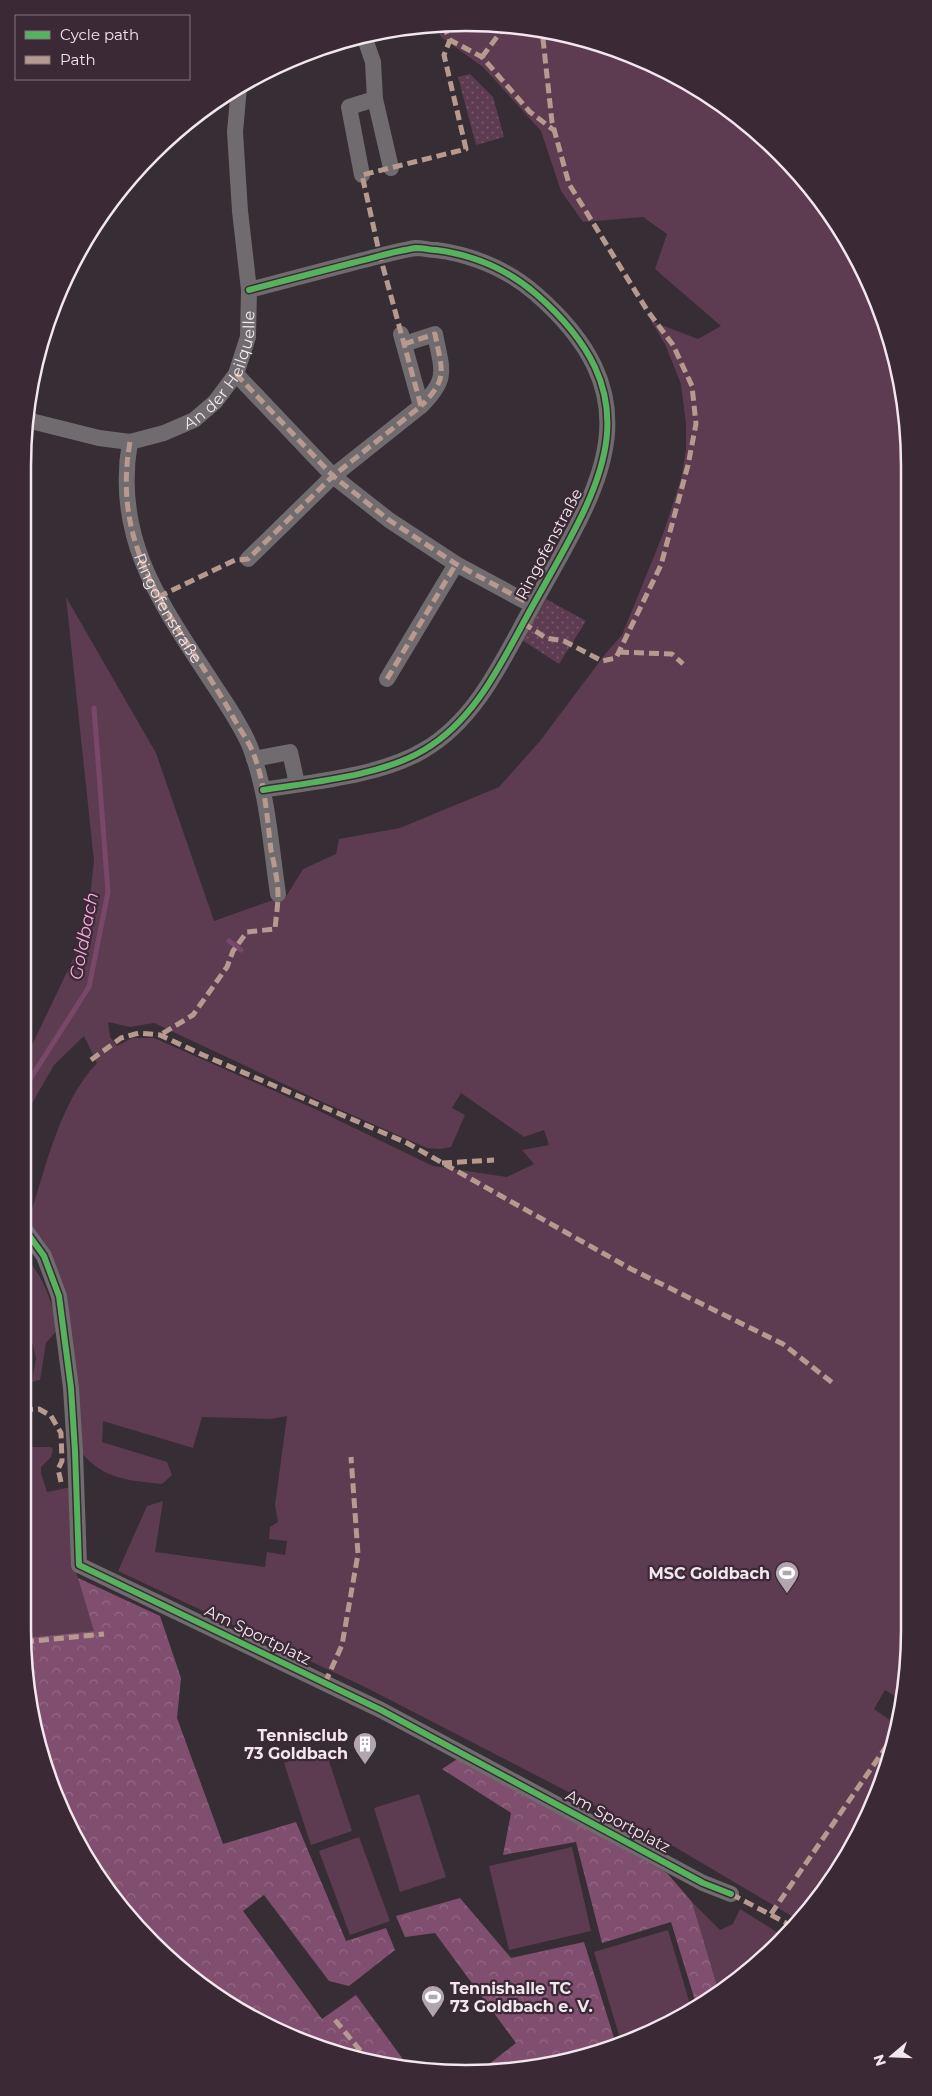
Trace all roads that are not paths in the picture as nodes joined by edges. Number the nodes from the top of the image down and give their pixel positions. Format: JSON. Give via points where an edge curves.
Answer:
{"nodes":[{"id":1,"x":366,"y":43,"type":"edge"},
{"id":2,"x":238,"y":96,"type":"edge"},
{"id":3,"x":375,"y":100,"type":"junction"},
{"id":4,"x":391,"y":168,"type":"dead end"},
{"id":5,"x":362,"y":175,"type":"dead end"},
{"id":6,"x":249,"y":290,"type":"junction"},
{"id":7,"x":236,"y":374,"type":"junction"},
{"id":8,"x":420,"y":406,"type":"junction"},
{"id":9,"x":34,"y":422,"type":"edge"},
{"id":10,"x":130,"y":442,"type":"junction"},
{"id":11,"x":333,"y":476,"type":"junction"},
{"id":12,"x":248,"y":558,"type":"dead end"},
{"id":13,"x":456,"y":564,"type":"junction"},
{"id":14,"x":532,"y":605,"type":"junction"},
{"id":15,"x":387,"y":679,"type":"dead end"},
{"id":16,"x":254,"y":759,"type":"junction"},
{"id":17,"x":297,"y":784,"type":"junction"},
{"id":18,"x":263,"y":790,"type":"junction"},
{"id":19,"x":278,"y":894,"type":"dead end"},
{"id":20,"x":31,"y":1239,"type":"edge"},
{"id":21,"x":732,"y":1894,"type":"dead end"}],
"edges":[{"from":1,"to":3,"type":"street","via":[[373,62]]},
{"from":2,"to":6,"type":"street","name":"An der Heilquelle","via":[[235,132]]},
{"from":3,"to":4,"type":"street"},
{"from":3,"to":5,"type":"street","via":[[349,106]]},
{"from":6,"to":7,"type":"street","name":"An der Heilquelle","via":[[248,337]]},
{"from":6,"to":14,"type":"street","name":"Ringofenstraße","via":[[418,248],[462,254],[494,266],[524,283],[547,303],[583,347],[598,372],[606,412],[605,457],[591,499]]},
{"from":7,"to":10,"type":"street","name":"An der Heilquelle","via":[[215,402],[194,420],[164,433]]},
{"from":7,"to":11,"type":"street"},
{"from":8,"to":8,"type":"street","via":[[403,339],[435,334],[443,372],[436,391]]},
{"from":8,"to":11,"type":"street"},
{"from":9,"to":10,"type":"street","name":"An der Heilquelle","via":[[98,438]]},
{"from":10,"to":16,"type":"street","name":"Ringofenstraße","via":[[126,468],[128,509],[142,562],[163,608],[223,698]]},
{"from":11,"to":12,"type":"street"},
{"from":11,"to":13,"type":"street","via":[[390,520]]},
{"from":13,"to":14,"type":"street"},
{"from":13,"to":15,"type":"street"},
{"from":14,"to":17,"type":"street","name":"Ringofenstraße","via":[[500,668],[457,726],[440,740],[422,752],[369,771]]},
{"from":16,"to":17,"type":"street","via":[[290,752]]},
{"from":16,"to":18,"type":"street","name":"Ringofenstraße"},
{"from":17,"to":18,"type":"street","name":"Ringofenstraße"},
{"from":18,"to":19,"type":"street","name":"Ringofenstraße"},
{"from":20,"to":21,"type":"street","name":"Am Sportplatz","via":[[44,1256],[59,1296],[71,1388],[79,1565],[381,1710],[703,1882]]}]}
